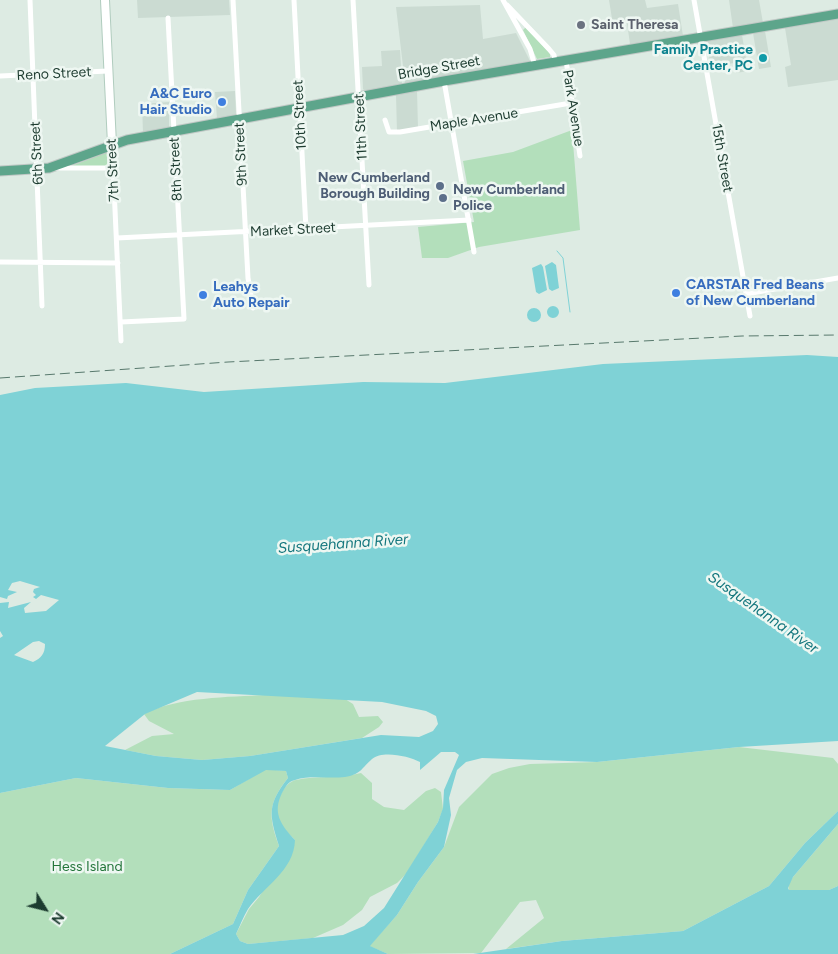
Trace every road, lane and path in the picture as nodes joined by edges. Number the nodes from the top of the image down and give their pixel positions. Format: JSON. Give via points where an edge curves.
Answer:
{"nodes":[{"id":1,"x":30,"y":0,"type":"edge"},
{"id":2,"x":105,"y":0,"type":"edge"},
{"id":3,"x":233,"y":0,"type":"edge"},
{"id":4,"x":294,"y":0,"type":"edge"},
{"id":5,"x":353,"y":0,"type":"edge"},
{"id":6,"x":694,"y":0,"type":"edge"},
{"id":7,"x":505,"y":2,"type":"edge"},
{"id":8,"x":838,"y":14,"type":"edge"},
{"id":9,"x":168,"y":18,"type":"dead end"},
{"id":10,"x":702,"y":38,"type":"junction"},
{"id":11,"x":566,"y":60,"type":"junction"},
{"id":12,"x":555,"y":62,"type":"junction"},
{"id":13,"x":534,"y":66,"type":"junction"},
{"id":14,"x":108,"y":71,"type":"junction"},
{"id":15,"x":34,"y":74,"type":"junction"},
{"id":16,"x":0,"y":76,"type":"edge"},
{"id":17,"x":444,"y":81,"type":"junction"},
{"id":18,"x":359,"y":97,"type":"junction"},
{"id":19,"x":571,"y":103,"type":"junction"},
{"id":20,"x":299,"y":108,"type":"junction"},
{"id":21,"x":240,"y":119,"type":"junction"},
{"id":22,"x":385,"y":120,"type":"dead end"},
{"id":23,"x":452,"y":124,"type":"junction"},
{"id":24,"x":174,"y":131,"type":"junction"},
{"id":25,"x":112,"y":144,"type":"junction"},
{"id":26,"x":580,"y":156,"type":"dead end"},
{"id":27,"x":49,"y":168,"type":"junction"},
{"id":28,"x":113,"y":168,"type":"junction"},
{"id":29,"x":38,"y":169,"type":"junction"},
{"id":30,"x":0,"y":171,"type":"edge"},
{"id":31,"x":468,"y":220,"type":"junction"},
{"id":32,"x":366,"y":226,"type":"junction"},
{"id":33,"x":306,"y":229,"type":"junction"},
{"id":34,"x":246,"y":232,"type":"junction"},
{"id":35,"x":179,"y":235,"type":"junction"},
{"id":36,"x":116,"y":238,"type":"junction"},
{"id":37,"x":474,"y":252,"type":"dead end"},
{"id":38,"x":0,"y":262,"type":"edge"},
{"id":39,"x":42,"y":262,"type":"junction"},
{"id":40,"x":118,"y":263,"type":"junction"},
{"id":41,"x":838,"y":278,"type":"edge"},
{"id":42,"x":370,"y":285,"type":"dead end"},
{"id":43,"x":746,"y":294,"type":"junction"},
{"id":44,"x":42,"y":306,"type":"dead end"},
{"id":45,"x":254,"y":308,"type":"dead end"},
{"id":46,"x":750,"y":316,"type":"dead end"},
{"id":47,"x":121,"y":322,"type":"junction"},
{"id":48,"x":121,"y":341,"type":"dead end"}],
"edges":[{"from":1,"to":15,"type":"street","name":"6th Street"},
{"from":2,"to":14,"type":"main road","name":"7th Street"},
{"from":3,"to":21,"type":"street","name":"9th Street"},
{"from":4,"to":20,"type":"street","name":"10th Street"},
{"from":5,"to":18,"type":"street","name":"11th Street"},
{"from":6,"to":10,"type":"street","name":"15th Street"},
{"from":7,"to":12,"type":"street","name":"Park Avenue","via":[[554,55]]},
{"from":7,"to":13,"type":"street","name":"Park Avenue","via":[[532,52]]},
{"from":8,"to":10,"type":"main road","name":"Bridge Street"},
{"from":9,"to":24,"type":"street","name":"8th Street"},
{"from":10,"to":11,"type":"main road","name":"Bridge Street"},
{"from":10,"to":43,"type":"street","name":"15th Street"},
{"from":11,"to":12,"type":"main road","name":"Bridge Street"},
{"from":11,"to":19,"type":"street","name":"Park Avenue"},
{"from":12,"to":13,"type":"main road","name":"Bridge Street"},
{"from":13,"to":17,"type":"main road","name":"Bridge Street"},
{"from":14,"to":15,"type":"street","name":"Reno Street"},
{"from":14,"to":25,"type":"main road","name":"7th Street"},
{"from":15,"to":16,"type":"street","name":"Reno Street"},
{"from":15,"to":29,"type":"street","name":"6th Street"},
{"from":17,"to":18,"type":"main road","name":"Bridge Street"},
{"from":17,"to":23,"type":"street"},
{"from":18,"to":20,"type":"main road","name":"Bridge Street"},
{"from":18,"to":32,"type":"street","name":"11th Street"},
{"from":19,"to":23,"type":"street","name":"Maple Avenue"},
{"from":19,"to":26,"type":"street","name":"Park Avenue"},
{"from":20,"to":21,"type":"main road","name":"Bridge Street"},
{"from":20,"to":33,"type":"street","name":"10th Street"},
{"from":21,"to":24,"type":"main road","name":"Bridge Street"},
{"from":21,"to":34,"type":"street","name":"9th Street"},
{"from":22,"to":23,"type":"street","name":"Maple Avenue","via":[[387,130],[392,133]]},
{"from":23,"to":31,"type":"street"},
{"from":24,"to":25,"type":"main road","name":"Bridge Street"},
{"from":24,"to":35,"type":"street","name":"8th Street"},
{"from":25,"to":27,"type":"main road","name":"Bridge Street"},
{"from":25,"to":28,"type":"street","name":"7th Street"},
{"from":27,"to":28,"type":"street","name":"Bridge Street"},
{"from":27,"to":29,"type":"main road","name":"Bridge Street"},
{"from":28,"to":36,"type":"street","name":"7th Street"},
{"from":29,"to":30,"type":"main road","name":"Bridge Street"},
{"from":29,"to":39,"type":"street","name":"6th Street"},
{"from":31,"to":32,"type":"street","name":"Market Street"},
{"from":31,"to":37,"type":"street"},
{"from":32,"to":33,"type":"street","name":"Market Street"},
{"from":32,"to":42,"type":"street","name":"11th Street"},
{"from":33,"to":34,"type":"street","name":"Market Street"},
{"from":34,"to":35,"type":"street","name":"Market Street"},
{"from":34,"to":45,"type":"street","name":"9th Street","via":[[248,278]]},
{"from":35,"to":36,"type":"street","name":"Market Street"},
{"from":35,"to":47,"type":"street","name":"8th Street","via":[[184,319]]},
{"from":36,"to":40,"type":"street","name":"7th Street"},
{"from":38,"to":39,"type":"street"},
{"from":39,"to":40,"type":"street"},
{"from":39,"to":44,"type":"street","name":"6th Street"},
{"from":40,"to":47,"type":"street","name":"7th Street"},
{"from":41,"to":43,"type":"street"},
{"from":43,"to":46,"type":"street","name":"15th Street"},
{"from":47,"to":48,"type":"street","name":"7th Street"}]}
